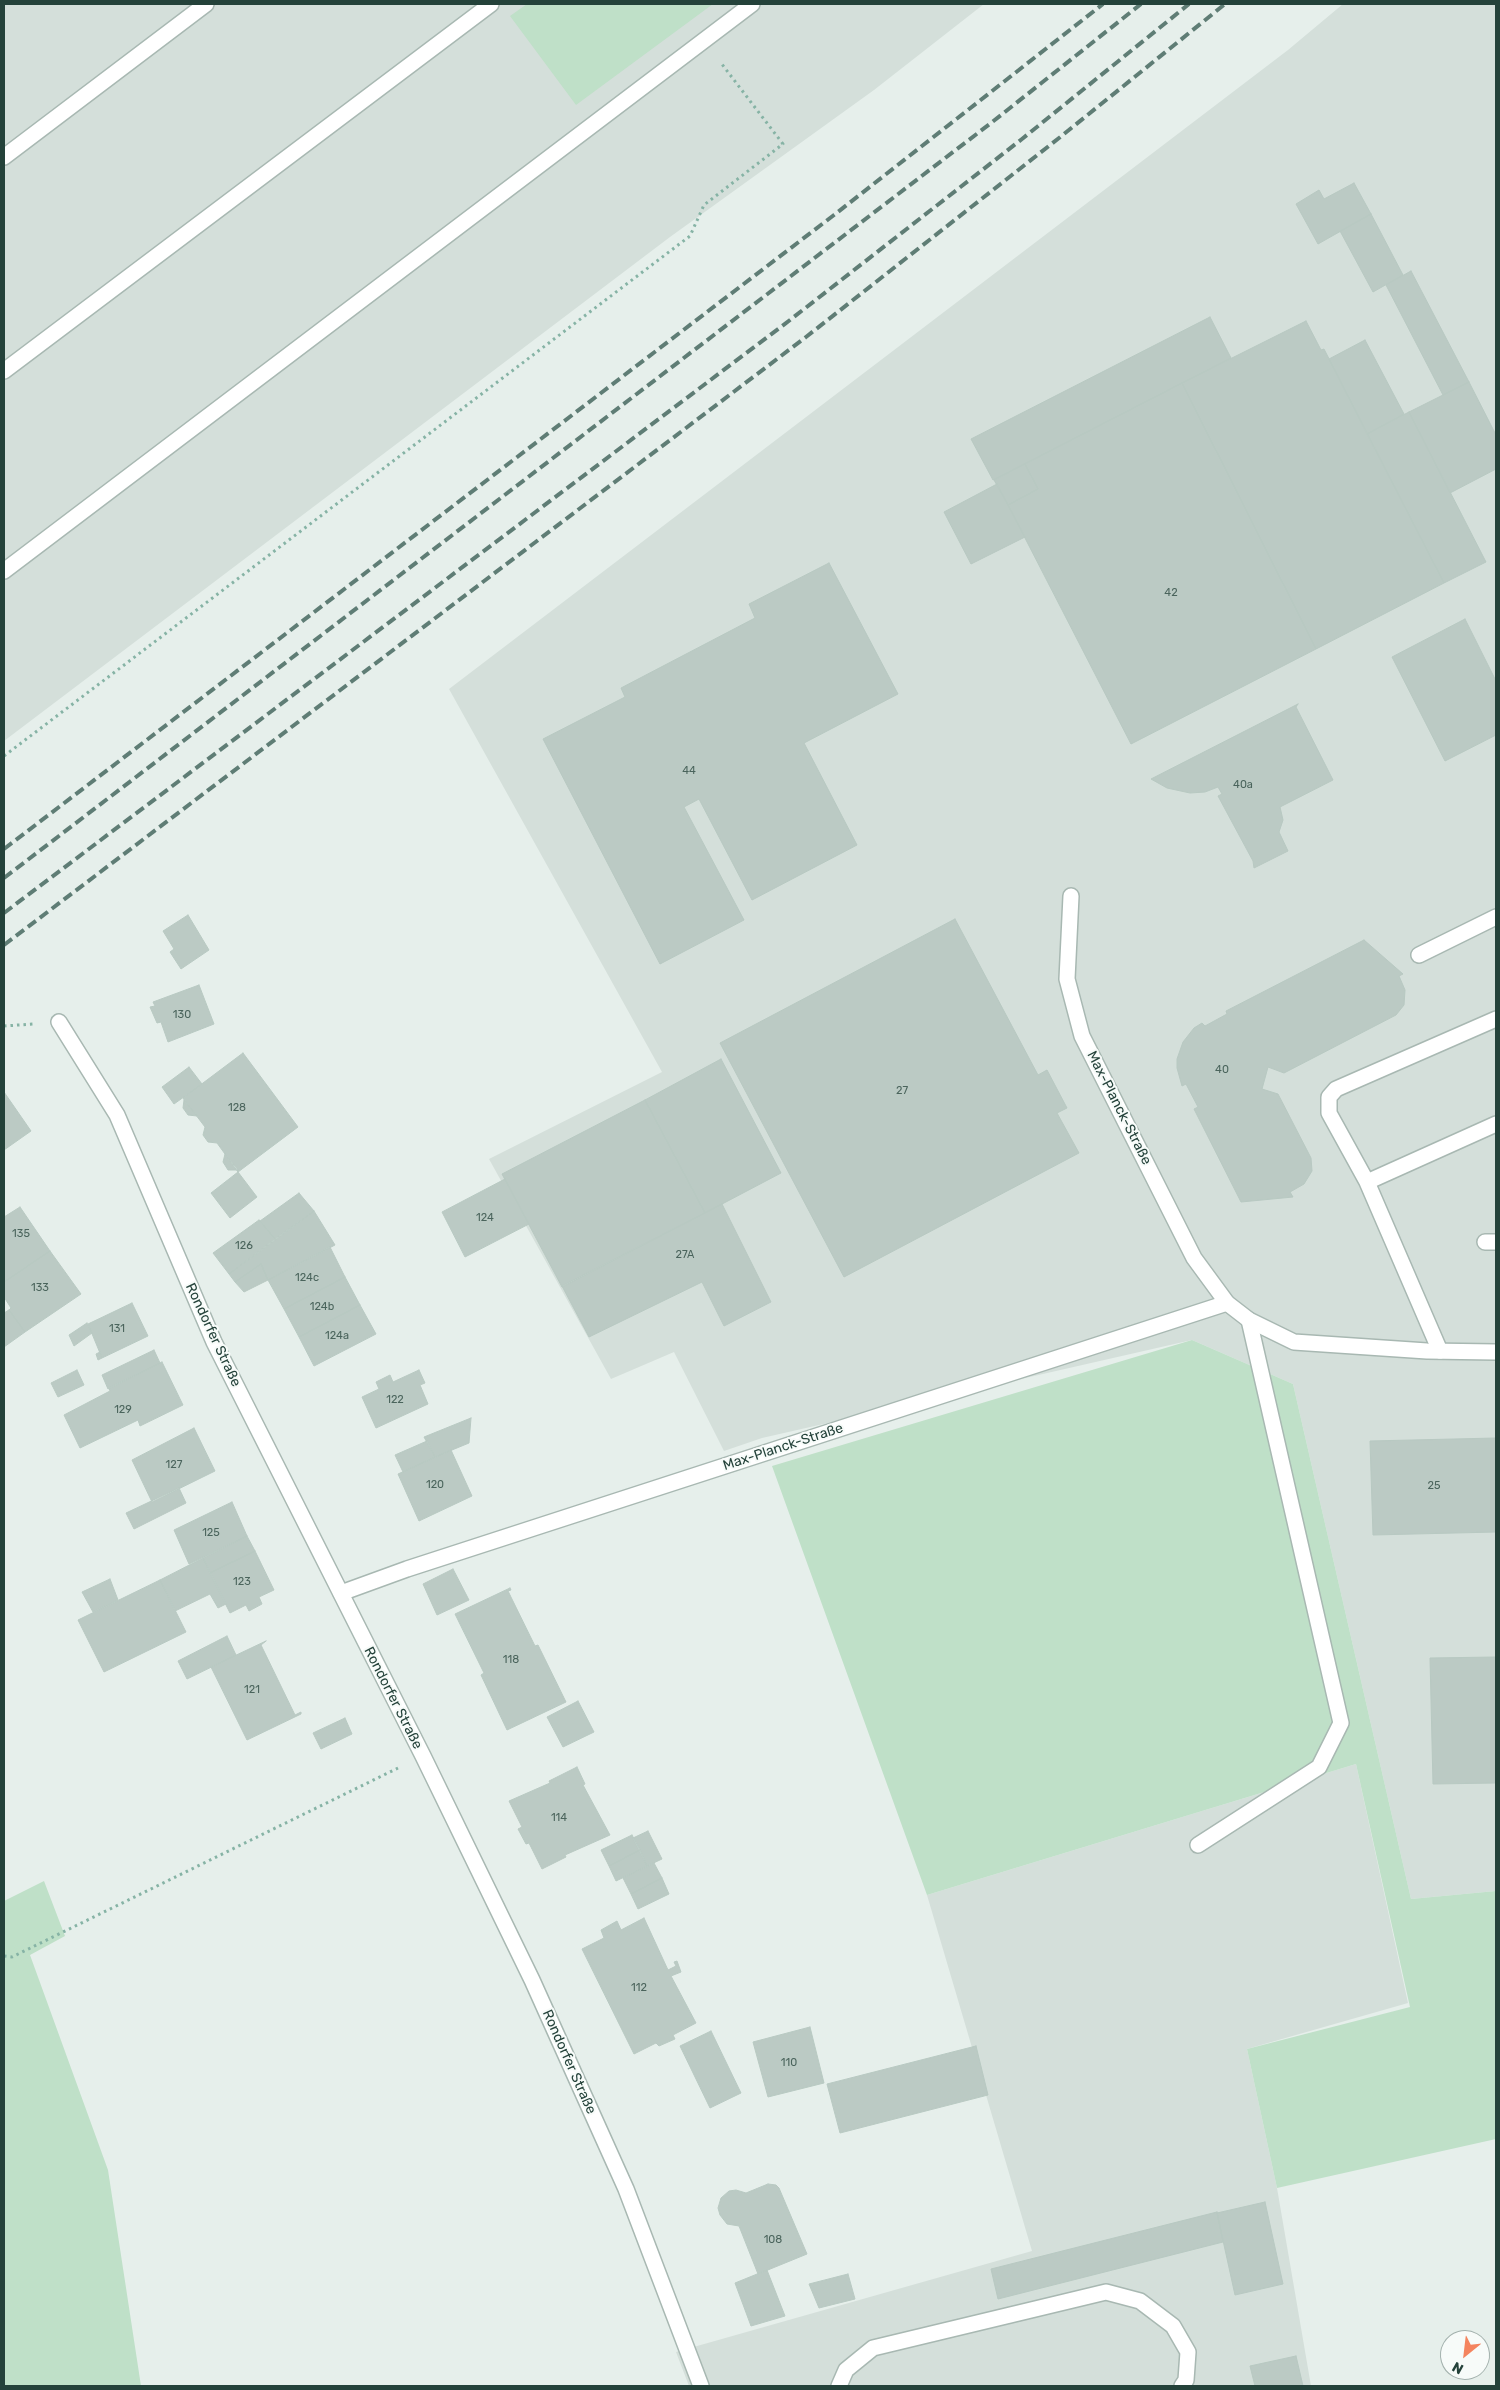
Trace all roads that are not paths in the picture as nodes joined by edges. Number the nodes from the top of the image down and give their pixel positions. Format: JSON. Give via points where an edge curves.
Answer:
{"nodes":[{"id":1,"x":206,"y":4,"type":"edge"},
{"id":2,"x":490,"y":4,"type":"edge"},
{"id":3,"x":752,"y":4,"type":"edge"},
{"id":4,"x":4,"y":157,"type":"edge"},
{"id":5,"x":4,"y":371,"type":"edge"},
{"id":6,"x":4,"y":571,"type":"edge"},
{"id":7,"x":1070,"y":896,"type":"dead end"},
{"id":8,"x":1496,"y":917,"type":"edge"},
{"id":9,"x":1419,"y":955,"type":"dead end"},
{"id":10,"x":1496,"y":1019,"type":"edge"},
{"id":11,"x":59,"y":1022,"type":"dead end"},
{"id":12,"x":1496,"y":1124,"type":"edge"},
{"id":13,"x":1367,"y":1182,"type":"junction"},
{"id":14,"x":1226,"y":1303,"type":"junction"},
{"id":15,"x":1249,"y":1320,"type":"junction"},
{"id":16,"x":1440,"y":1351,"type":"junction"},
{"id":17,"x":1496,"y":1352,"type":"edge"},
{"id":18,"x":341,"y":1593,"type":"junction"},
{"id":19,"x":1198,"y":1845,"type":"dead end"},
{"id":20,"x":701,"y":2386,"type":"edge"},
{"id":21,"x":838,"y":2386,"type":"edge"},
{"id":22,"x":1182,"y":2386,"type":"edge"}],
"edges":[{"from":1,"to":4,"type":"street"},
{"from":2,"to":5,"type":"street"},
{"from":3,"to":6,"type":"street"},
{"from":7,"to":14,"type":"street","name":"Max-Planck-Straße","via":[[1067,979],[1082,1036],[1194,1258]]},
{"from":8,"to":9,"type":"street"},
{"from":10,"to":13,"type":"street","via":[[1336,1089],[1329,1097],[1329,1112]]},
{"from":11,"to":18,"type":"street","name":"Rondorfer Straße","via":[[118,1115],[214,1342]]},
{"from":12,"to":13,"type":"street"},
{"from":13,"to":16,"type":"street"},
{"from":14,"to":15,"type":"street","name":"Max-Planck-Straße"},
{"from":14,"to":18,"type":"street","name":"Max-Planck-Straße","via":[[407,1568]]},
{"from":15,"to":16,"type":"street","name":"Max-Planck-Straße","via":[[1294,1342]]},
{"from":15,"to":19,"type":"street","via":[[1341,1723],[1319,1767]]},
{"from":16,"to":17,"type":"street","name":"Max-Planck-Straße"},
{"from":18,"to":20,"type":"street","name":"Rondorfer Straße","via":[[532,1980],[620,2175]]},
{"from":21,"to":22,"type":"street","via":[[846,2370],[873,2348],[1106,2292],[1140,2302],[1173,2326],[1188,2352],[1186,2380]]}]}
